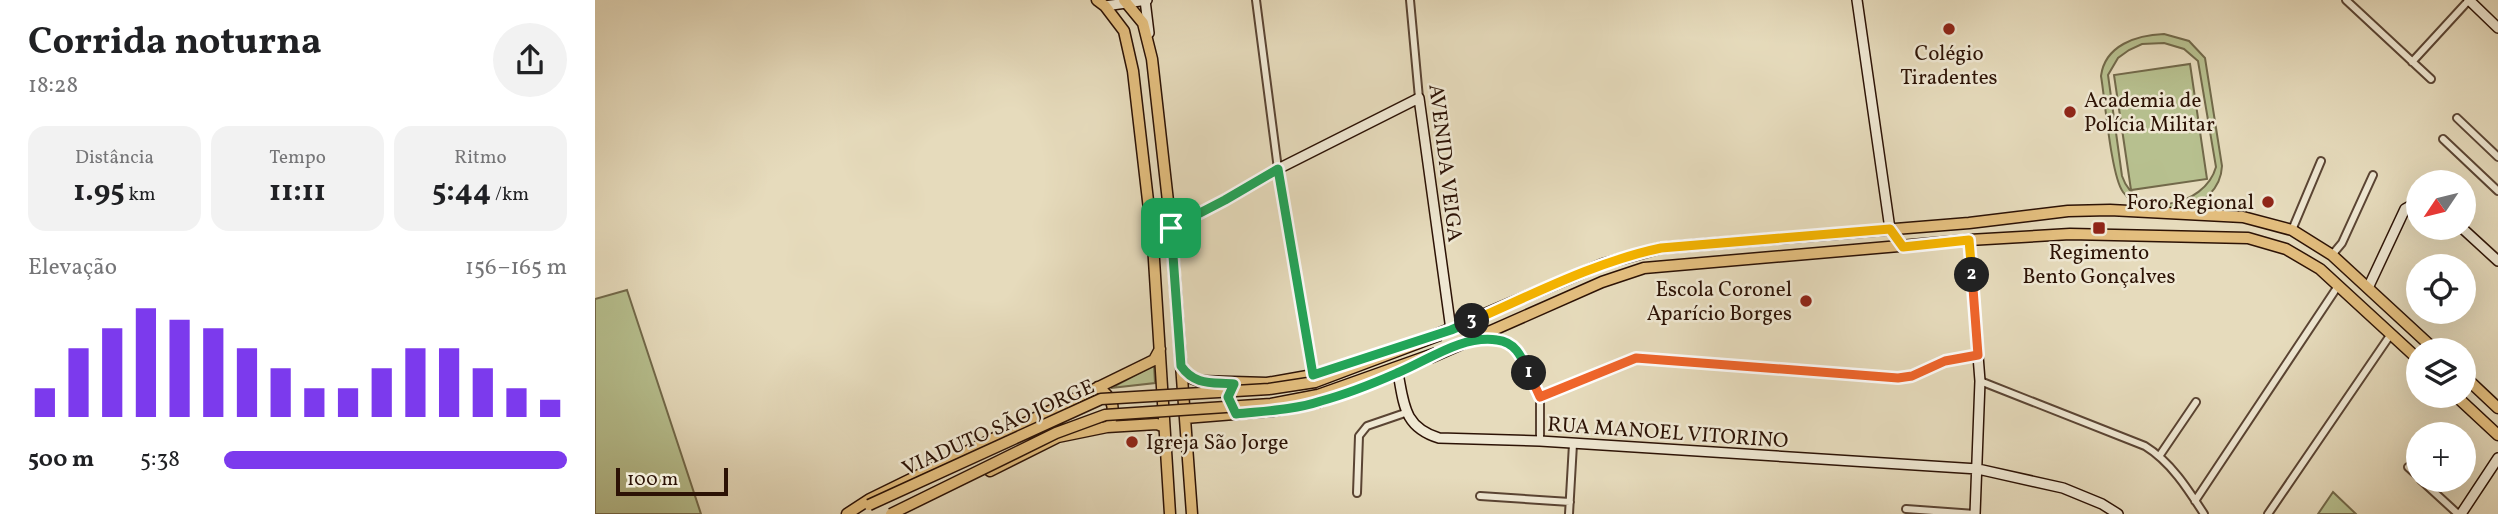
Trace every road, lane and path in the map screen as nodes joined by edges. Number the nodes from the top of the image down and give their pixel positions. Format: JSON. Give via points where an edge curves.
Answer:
{"nodes":[{"id":1,"x":1145,"y":0,"type":"edge"},
{"id":2,"x":1255,"y":0,"type":"edge"},
{"id":3,"x":1410,"y":0,"type":"edge"},
{"id":4,"x":1857,"y":0,"type":"edge"},
{"id":5,"x":2346,"y":0,"type":"edge"},
{"id":6,"x":2469,"y":0,"type":"edge"},
{"id":7,"x":1125,"y":2,"type":"edge"},
{"id":8,"x":1101,"y":3,"type":"edge"},
{"id":9,"x":2498,"y":28,"type":"edge"},
{"id":10,"x":1152,"y":59,"type":"junction"},
{"id":11,"x":2412,"y":62,"type":"junction"},
{"id":12,"x":2431,"y":79,"type":"dead end"},
{"id":13,"x":1419,"y":98,"type":"junction"},
{"id":14,"x":2457,"y":118,"type":"dead end"},
{"id":15,"x":2443,"y":139,"type":"dead end"},
{"id":16,"x":2498,"y":157,"type":"edge"},
{"id":17,"x":2321,"y":160,"type":"dead end"},
{"id":18,"x":1278,"y":169,"type":"junction"},
{"id":19,"x":2373,"y":175,"type":"dead end"},
{"id":20,"x":2498,"y":191,"type":"edge"},
{"id":21,"x":2406,"y":208,"type":"edge"},
{"id":22,"x":1171,"y":228,"type":"junction"},
{"id":23,"x":1890,"y":229,"type":"junction"},
{"id":24,"x":2292,"y":230,"type":"junction"},
{"id":25,"x":1969,"y":240,"type":"junction"},
{"id":26,"x":2475,"y":240,"type":"edge"},
{"id":27,"x":1153,"y":244,"type":"junction"},
{"id":28,"x":1903,"y":247,"type":"junction"},
{"id":29,"x":2332,"y":255,"type":"junction"},
{"id":30,"x":2498,"y":261,"type":"edge"},
{"id":31,"x":2338,"y":286,"type":"junction"},
{"id":32,"x":2368,"y":288,"type":"junction"},
{"id":33,"x":1451,"y":330,"type":"junction"},
{"id":34,"x":2391,"y":334,"type":"junction"},
{"id":35,"x":2422,"y":338,"type":"edge"},
{"id":36,"x":1468,"y":341,"type":"junction"},
{"id":37,"x":2406,"y":348,"type":"edge"},
{"id":38,"x":1160,"y":349,"type":"junction"},
{"id":39,"x":1449,"y":349,"type":"junction"},
{"id":40,"x":1978,"y":355,"type":"junction"},
{"id":41,"x":1181,"y":366,"type":"junction"},
{"id":42,"x":1398,"y":373,"type":"junction"},
{"id":43,"x":1313,"y":375,"type":"junction"},
{"id":44,"x":1980,"y":381,"type":"junction"},
{"id":45,"x":1234,"y":384,"type":"junction"},
{"id":46,"x":1098,"y":387,"type":"junction"},
{"id":47,"x":2476,"y":387,"type":"edge"},
{"id":48,"x":1540,"y":397,"type":"junction"},
{"id":49,"x":2196,"y":402,"type":"dead end"},
{"id":50,"x":2469,"y":408,"type":"edge"},
{"id":51,"x":2498,"y":408,"type":"edge"},
{"id":52,"x":1405,"y":413,"type":"junction"},
{"id":53,"x":1236,"y":414,"type":"junction"},
{"id":54,"x":1185,"y":418,"type":"junction"},
{"id":55,"x":1107,"y":427,"type":"junction"},
{"id":56,"x":1164,"y":427,"type":"junction"},
{"id":57,"x":2498,"y":435,"type":"edge"},
{"id":58,"x":1540,"y":441,"type":"junction"},
{"id":59,"x":1573,"y":444,"type":"junction"},
{"id":60,"x":2160,"y":455,"type":"junction"},
{"id":61,"x":2498,"y":458,"type":"edge"},
{"id":62,"x":1978,"y":469,"type":"junction"},
{"id":63,"x":2436,"y":492,"type":"edge"},
{"id":64,"x":1357,"y":493,"type":"dead end"},
{"id":65,"x":1480,"y":496,"type":"dead end"},
{"id":66,"x":2195,"y":501,"type":"junction"},
{"id":67,"x":1570,"y":502,"type":"junction"},
{"id":68,"x":1906,"y":509,"type":"dead end"},
{"id":69,"x":848,"y":514,"type":"edge"},
{"id":70,"x":891,"y":514,"type":"edge"},
{"id":71,"x":901,"y":514,"type":"edge"},
{"id":72,"x":1170,"y":514,"type":"edge"},
{"id":73,"x":1192,"y":514,"type":"edge"},
{"id":74,"x":1569,"y":514,"type":"edge"},
{"id":75,"x":1975,"y":514,"type":"edge"},
{"id":76,"x":2118,"y":514,"type":"edge"},
{"id":77,"x":2204,"y":514,"type":"edge"},
{"id":78,"x":2267,"y":514,"type":"edge"},
{"id":79,"x":2460,"y":514,"type":"edge"}],
"edges":[{"from":1,"to":7,"type":"street"},
{"from":1,"to":10,"type":"street"},
{"from":2,"to":18,"type":"street"},
{"from":3,"to":13,"type":"street","name":"AVENIDA VEIGA"},
{"from":4,"to":23,"type":"street"},
{"from":5,"to":11,"type":"street"},
{"from":6,"to":9,"type":"street"},
{"from":6,"to":11,"type":"street"},
{"from":7,"to":8,"type":"street"},
{"from":7,"to":10,"type":"main road","via":[[1143,23]]},
{"from":8,"to":27,"type":"main road","via":[[1123,31],[1133,71]]},
{"from":10,"to":22,"type":"main road"},
{"from":11,"to":12,"type":"street"},
{"from":13,"to":18,"type":"street"},
{"from":13,"to":33,"type":"street","name":"AVENIDA VEIGA"},
{"from":14,"to":16,"type":"street"},
{"from":15,"to":20,"type":"street"},
{"from":17,"to":24,"type":"street"},
{"from":18,"to":22,"type":"street"},
{"from":18,"to":43,"type":"street"},
{"from":19,"to":29,"type":"street"},
{"from":21,"to":32,"type":"street"},
{"from":22,"to":27,"type":"street"},
{"from":22,"to":41,"type":"main road"},
{"from":23,"to":24,"type":"main road","via":[[2110,210],[2243,217]]},
{"from":23,"to":28,"type":"street"},
{"from":23,"to":33,"type":"main road","via":[[1633,254]]},
{"from":24,"to":29,"type":"main road"},
{"from":25,"to":28,"type":"main road"},
{"from":25,"to":31,"type":"main road","via":[[2070,234],[2248,238],[2304,258]]},
{"from":25,"to":40,"type":"street"},
{"from":26,"to":30,"type":"street"},
{"from":27,"to":38,"type":"main road"},
{"from":28,"to":36,"type":"main road","via":[[1644,268]]},
{"from":29,"to":32,"type":"main road"},
{"from":31,"to":34,"type":"main road"},
{"from":31,"to":66,"type":"street"},
{"from":32,"to":35,"type":"main road"},
{"from":33,"to":43,"type":"main road"},
{"from":33,"to":69,"type":"main road","name":"VIADUTO SÃO JORGE","bridge":true,"via":[[1315,382],[1101,399]]},
{"from":34,"to":37,"type":"main road"},
{"from":34,"to":78,"type":"street"},
{"from":36,"to":39,"type":"main road"},
{"from":36,"to":48,"type":"street","via":[[1509,343],[1519,353]]},
{"from":38,"to":46,"type":"main road","via":[[1154,360]]},
{"from":38,"to":56,"type":"main road"},
{"from":39,"to":42,"type":"main road"},
{"from":39,"to":70,"type":"main road","name":"VIADUTO SÃO JORGE","bridge":true,"via":[[1318,395],[1271,404],[1105,415],[1056,433]]},
{"from":40,"to":44,"type":"street"},
{"from":40,"to":48,"type":"street","via":[[1898,378],[1636,358]]},
{"from":41,"to":45,"type":"main road","via":[[1188,377],[1199,382]]},
{"from":41,"to":54,"type":"main road"},
{"from":42,"to":52,"type":"street"},
{"from":42,"to":53,"type":"main road","via":[[1319,402]]},
{"from":43,"to":45,"type":"main road"},
{"from":44,"to":60,"type":"street"},
{"from":44,"to":62,"type":"street"},
{"from":45,"to":53,"type":"main road","via":[[1228,397]]},
{"from":46,"to":55,"type":"main road","via":[[1112,400],[1114,413]]},
{"from":46,"to":69,"type":"main road"},
{"from":47,"to":51,"type":"main road"},
{"from":48,"to":58,"type":"street"},
{"from":49,"to":60,"type":"street"},
{"from":50,"to":57,"type":"main road"},
{"from":52,"to":58,"type":"street","name":"RUA MANOEL VITORINO","via":[[1426,434],[1439,438]]},
{"from":52,"to":64,"type":"street","via":[[1362,430]]},
{"from":53,"to":54,"type":"main road"},
{"from":54,"to":73,"type":"main road"},
{"from":55,"to":56,"type":"main road"},
{"from":55,"to":71,"type":"main road","via":[[1058,437]]},
{"from":56,"to":72,"type":"main road"},
{"from":58,"to":59,"type":"street","name":"RUA MANOEL VITORINO"},
{"from":59,"to":62,"type":"street","name":"RUA MANOEL VITORINO"},
{"from":59,"to":67,"type":"street"},
{"from":60,"to":66,"type":"street"},
{"from":61,"to":79,"type":"street"},
{"from":62,"to":75,"type":"street"},
{"from":62,"to":76,"type":"street","name":"RUA MANOEL VITORINO","via":[[2063,488]]},
{"from":63,"to":79,"type":"street"},
{"from":65,"to":67,"type":"street"},
{"from":66,"to":77,"type":"street"},
{"from":67,"to":74,"type":"street"},
{"from":68,"to":75,"type":"street"}]}
